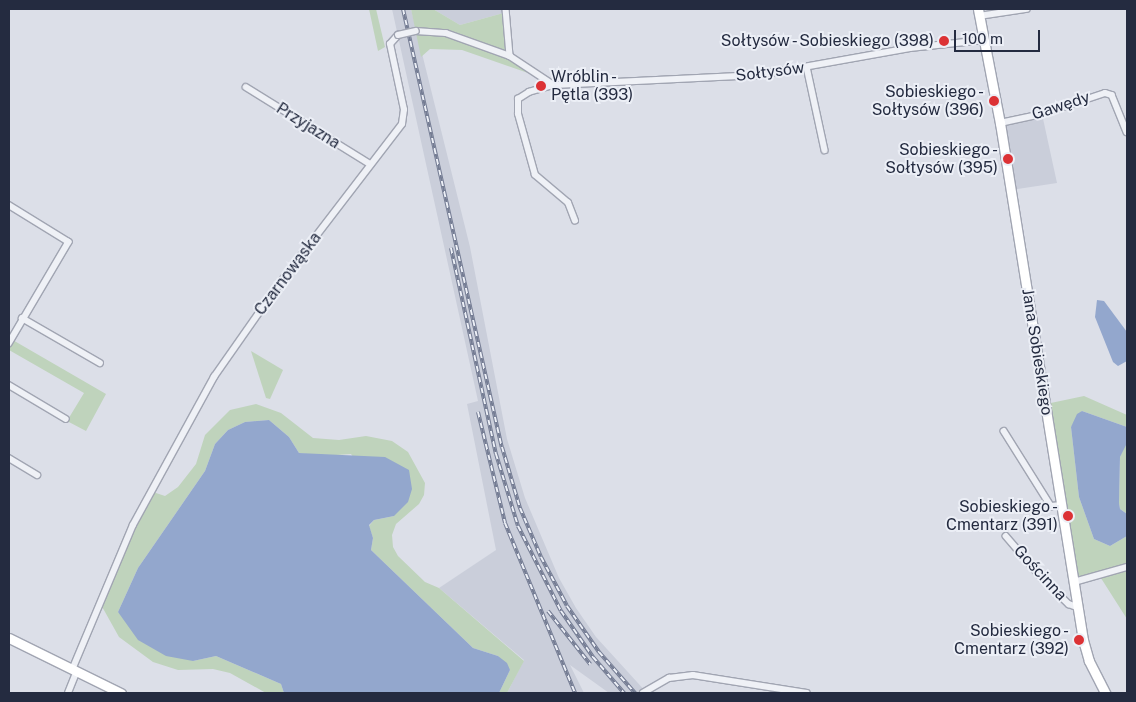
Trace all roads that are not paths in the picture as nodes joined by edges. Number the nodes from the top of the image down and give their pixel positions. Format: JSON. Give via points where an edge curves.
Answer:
{"nodes":[{"id":1,"x":506,"y":9,"type":"edge"},
{"id":2,"x":1026,"y":9,"type":"edge"},
{"id":3,"x":979,"y":12,"type":"edge"},
{"id":4,"x":984,"y":40,"type":"junction"},
{"id":5,"x":510,"y":56,"type":"junction"},
{"id":6,"x":808,"y":67,"type":"junction"},
{"id":7,"x":554,"y":85,"type":"junction"},
{"id":8,"x":246,"y":87,"type":"dead end"},
{"id":9,"x":1000,"y":123,"type":"junction"},
{"id":10,"x":1127,"y":132,"type":"edge"},
{"id":11,"x":825,"y":150,"type":"dead end"},
{"id":12,"x":370,"y":164,"type":"junction"},
{"id":13,"x":9,"y":205,"type":"edge"},
{"id":14,"x":575,"y":222,"type":"dead end"},
{"id":15,"x":22,"y":318,"type":"junction"},
{"id":16,"x":9,"y":344,"type":"edge"},
{"id":17,"x":100,"y":363,"type":"dead end"},
{"id":18,"x":9,"y":385,"type":"edge"},
{"id":19,"x":66,"y":419,"type":"dead end"},
{"id":20,"x":1004,"y":431,"type":"dead end"},
{"id":21,"x":9,"y":458,"type":"edge"},
{"id":22,"x":37,"y":475,"type":"dead end"},
{"id":23,"x":1062,"y":505,"type":"junction"},
{"id":24,"x":1006,"y":536,"type":"dead end"},
{"id":25,"x":1127,"y":567,"type":"edge"},
{"id":26,"x":1074,"y":582,"type":"junction"},
{"id":27,"x":1078,"y":607,"type":"junction"},
{"id":28,"x":9,"y":638,"type":"edge"},
{"id":29,"x":74,"y":671,"type":"junction"},
{"id":30,"x":68,"y":693,"type":"edge"},
{"id":31,"x":121,"y":693,"type":"edge"},
{"id":32,"x":643,"y":693,"type":"edge"},
{"id":33,"x":807,"y":693,"type":"edge"},
{"id":34,"x":1105,"y":693,"type":"edge"}],
"edges":[{"from":1,"to":5,"type":"street"},
{"from":2,"to":3,"type":"street"},
{"from":3,"to":4,"type":"street","name":"Jana Sobieskiego"},
{"from":4,"to":6,"type":"street","name":"Sołtysów","via":[[910,48]]},
{"from":4,"to":9,"type":"street","name":"Jana Sobieskiego"},
{"from":5,"to":7,"type":"street","name":"Czarnowąska"},
{"from":5,"to":12,"type":"street","name":"Czarnowąska","bridge":true,"via":[[446,33],[416,31],[398,35],[390,44],[402,99],[403,121]]},
{"from":6,"to":7,"type":"street","name":"Sołtysów","via":[[759,75]]},
{"from":6,"to":11,"type":"street"},
{"from":7,"to":14,"type":"street","name":"Sołtysów","via":[[518,99],[518,114],[535,175],[568,204]]},
{"from":8,"to":12,"type":"street","name":"Przyjazna"},
{"from":9,"to":10,"type":"street","name":"Gawędy","via":[[1042,114],[1105,93],[1112,95]]},
{"from":9,"to":23,"type":"street","name":"Jana Sobieskiego"},
{"from":12,"to":29,"type":"street","name":"Czarnowąska","via":[[214,377],[133,525]]},
{"from":13,"to":15,"type":"street","via":[[70,242]]},
{"from":15,"to":16,"type":"street"},
{"from":15,"to":17,"type":"street"},
{"from":18,"to":19,"type":"street"},
{"from":20,"to":23,"type":"street","via":[[1051,506]]},
{"from":21,"to":22,"type":"street"},
{"from":23,"to":26,"type":"street","name":"Jana Sobieskiego"},
{"from":24,"to":27,"type":"street","name":"Gościnna","via":[[1043,579],[1070,604]]},
{"from":25,"to":26,"type":"street"},
{"from":26,"to":27,"type":"street","name":"Jana Sobieskiego"},
{"from":27,"to":34,"type":"street","name":"Jana Sobieskiego","via":[[1089,661]]},
{"from":28,"to":29,"type":"street"},
{"from":29,"to":30,"type":"street","name":"Czarnowąska"},
{"from":29,"to":31,"type":"street"},
{"from":32,"to":33,"type":"street","via":[[669,678],[693,675]]}]}
